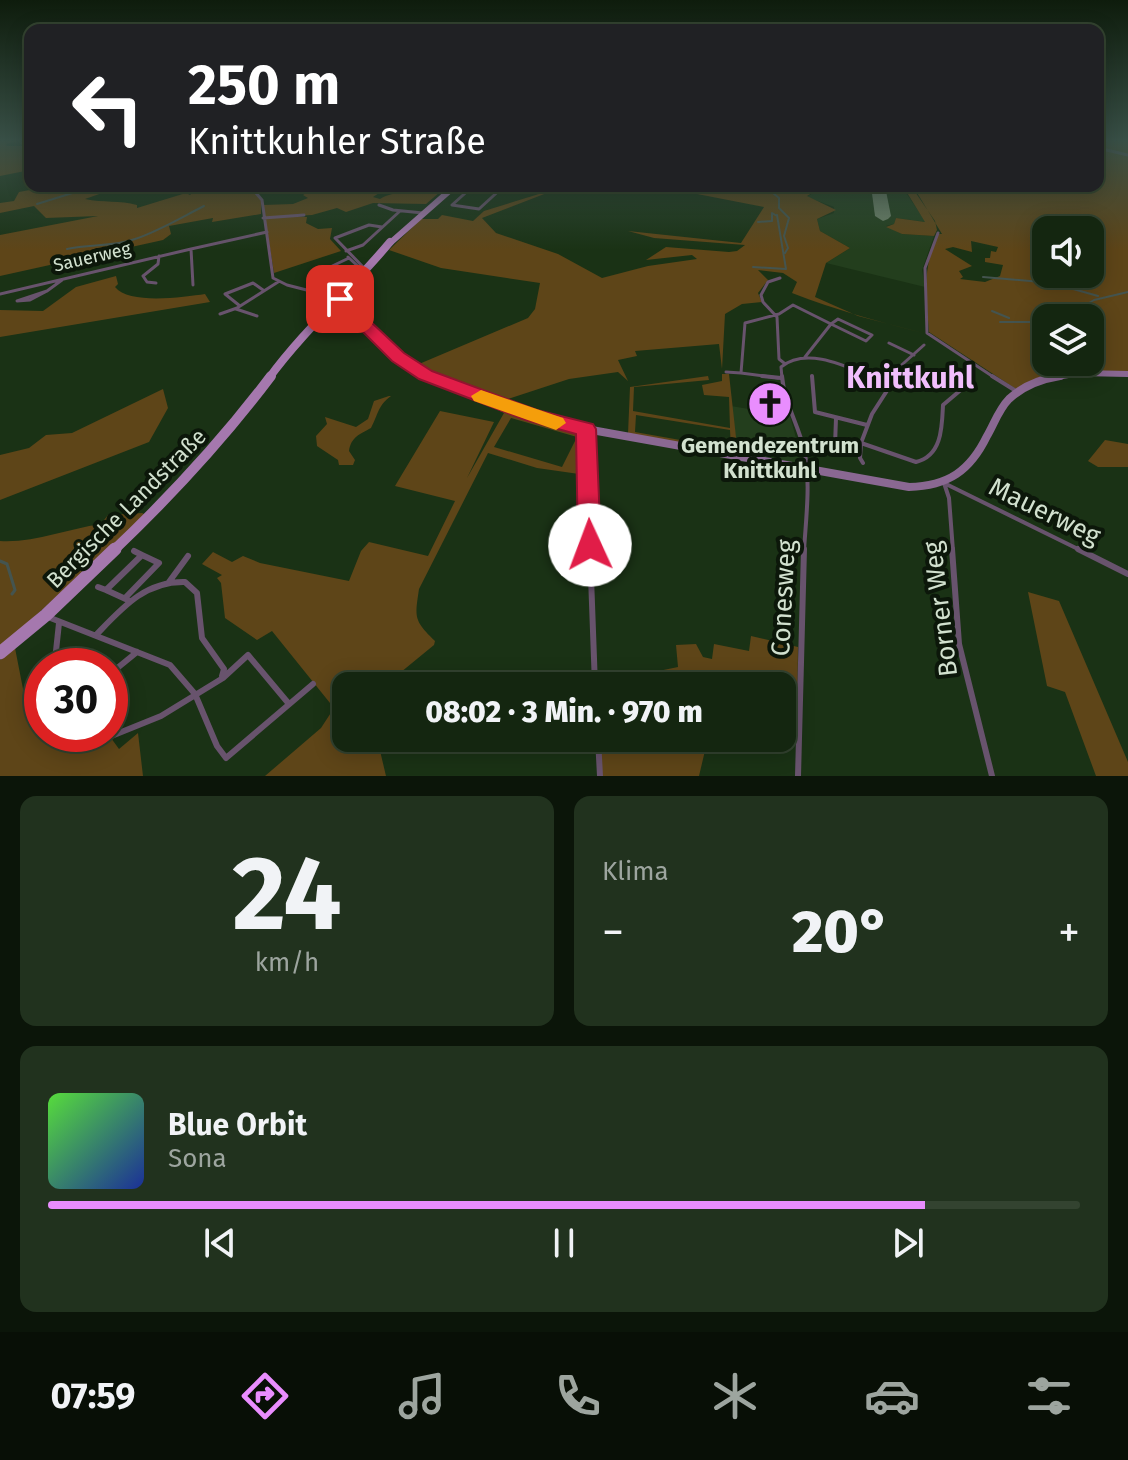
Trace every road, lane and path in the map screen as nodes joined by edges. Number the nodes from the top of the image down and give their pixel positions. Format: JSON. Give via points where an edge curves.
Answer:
{"nodes":[{"id":1,"x":255,"y":192,"type":"edge"},
{"id":2,"x":447,"y":192,"type":"edge"},
{"id":3,"x":467,"y":192,"type":"edge"},
{"id":4,"x":497,"y":192,"type":"edge"},
{"id":5,"x":379,"y":205,"type":"dead end"},
{"id":6,"x":400,"y":211,"type":"junction"},
{"id":7,"x":423,"y":213,"type":"junction"},
{"id":8,"x":304,"y":215,"type":"dead end"},
{"id":9,"x":263,"y":218,"type":"junction"},
{"id":10,"x":382,"y":227,"type":"junction"},
{"id":11,"x":267,"y":232,"type":"junction"},
{"id":12,"x":938,"y":233,"type":"dead end"},
{"id":13,"x":191,"y":249,"type":"junction"},
{"id":14,"x":342,"y":249,"type":"junction"},
{"id":15,"x":159,"y":256,"type":"junction"},
{"id":16,"x":350,"y":258,"type":"junction"},
{"id":17,"x":357,"y":268,"type":"junction"},
{"id":18,"x":366,"y":271,"type":"junction"},
{"id":19,"x":780,"y":278,"type":"dead end"},
{"id":20,"x":64,"y":279,"type":"junction"},
{"id":21,"x":278,"y":282,"type":"junction"},
{"id":22,"x":156,"y":283,"type":"dead end"},
{"id":23,"x":193,"y":285,"type":"dead end"},
{"id":24,"x":263,"y":290,"type":"junction"},
{"id":25,"x":48,"y":291,"type":"junction"},
{"id":26,"x":348,"y":291,"type":"junction"},
{"id":27,"x":0,"y":294,"type":"edge"},
{"id":28,"x":340,"y":299,"type":"junction"},
{"id":29,"x":353,"y":307,"type":"junction"},
{"id":30,"x":238,"y":308,"type":"junction"},
{"id":31,"x":332,"y":308,"type":"junction"},
{"id":32,"x":220,"y":314,"type":"dead end"},
{"id":33,"x":775,"y":315,"type":"junction"},
{"id":34,"x":257,"y":316,"type":"dead end"},
{"id":35,"x":831,"y":324,"type":"junction"},
{"id":36,"x":889,"y":343,"type":"dead end"},
{"id":37,"x":924,"y":345,"type":"dead end"},
{"id":38,"x":914,"y":355,"type":"junction"},
{"id":39,"x":805,"y":357,"type":"junction"},
{"id":40,"x":784,"y":363,"type":"junction"},
{"id":41,"x":726,"y":372,"type":"dead end"},
{"id":42,"x":741,"y":373,"type":"junction"},
{"id":43,"x":1128,"y":374,"type":"edge"},
{"id":44,"x":812,"y":376,"type":"dead end"},
{"id":45,"x":781,"y":378,"type":"junction"},
{"id":46,"x":883,"y":381,"type":"junction"},
{"id":47,"x":969,"y":383,"type":"dead end"},
{"id":48,"x":1018,"y":392,"type":"junction"},
{"id":49,"x":836,"y":418,"type":"junction"},
{"id":50,"x":867,"y":425,"type":"junction"},
{"id":51,"x":586,"y":429,"type":"junction"},
{"id":52,"x":861,"y":443,"type":"junction"},
{"id":53,"x":831,"y":452,"type":"dead end"},
{"id":54,"x":863,"y":463,"type":"dead end"},
{"id":55,"x":808,"y":470,"type":"junction"},
{"id":56,"x":944,"y":483,"type":"junction"},
{"id":57,"x":134,"y":551,"type":"dead end"},
{"id":58,"x":142,"y":555,"type":"junction"},
{"id":59,"x":188,"y":556,"type":"dead end"},
{"id":60,"x":1128,"y":574,"type":"edge"},
{"id":61,"x":169,"y":582,"type":"junction"},
{"id":62,"x":98,"y":587,"type":"dead end"},
{"id":63,"x":106,"y":590,"type":"junction"},
{"id":64,"x":128,"y":599,"type":"junction"},
{"id":65,"x":46,"y":615,"type":"junction"},
{"id":66,"x":59,"y":623,"type":"junction"},
{"id":67,"x":95,"y":636,"type":"junction"},
{"id":68,"x":56,"y":648,"type":"edge"},
{"id":69,"x":137,"y":652,"type":"junction"},
{"id":70,"x":0,"y":653,"type":"edge"},
{"id":71,"x":128,"y":659,"type":"edge"},
{"id":72,"x":595,"y":672,"type":"edge"},
{"id":73,"x":222,"y":676,"type":"junction"},
{"id":74,"x":313,"y":684,"type":"dead end"},
{"id":75,"x":195,"y":694,"type":"junction"},
{"id":76,"x":289,"y":704,"type":"junction"},
{"id":77,"x":128,"y":728,"type":"edge"},
{"id":78,"x":599,"y":752,"type":"edge"},
{"id":79,"x":600,"y":776,"type":"edge"},
{"id":80,"x":798,"y":776,"type":"edge"},
{"id":81,"x":992,"y":776,"type":"edge"}],
"edges":[{"from":1,"to":9,"type":"street","via":[[262,200]]},
{"from":2,"to":7,"type":"main road","name":"Bergische Landstraße"},
{"from":3,"to":4,"type":"street","via":[[453,206],[479,209]]},
{"from":5,"to":6,"type":"street"},
{"from":6,"to":7,"type":"street"},
{"from":6,"to":10,"type":"street"},
{"from":7,"to":18,"type":"main road","name":"Bergische Landstraße"},
{"from":8,"to":9,"type":"street"},
{"from":9,"to":11,"type":"street"},
{"from":10,"to":14,"type":"street","via":[[363,245]]},
{"from":10,"to":14,"type":"street","via":[[368,225],[335,238]]},
{"from":11,"to":13,"type":"street","name":"Sauerweg"},
{"from":11,"to":21,"type":"street"},
{"from":12,"to":48,"type":"street","via":[[924,268],[928,334]]},
{"from":13,"to":15,"type":"street","name":"Sauerweg"},
{"from":13,"to":23,"type":"street"},
{"from":14,"to":16,"type":"street"},
{"from":15,"to":20,"type":"street","name":"Sauerweg"},
{"from":15,"to":22,"type":"street","via":[[158,264],[143,276]]},
{"from":16,"to":17,"type":"street"},
{"from":16,"to":17,"type":"street","via":[[326,269],[344,275]]},
{"from":16,"to":18,"type":"street"},
{"from":17,"to":18,"type":"street"},
{"from":18,"to":26,"type":"main road","name":"Bergische Landstraße"},
{"from":19,"to":33,"type":"street","via":[[768,282],[761,295]]},
{"from":20,"to":25,"type":"street"},
{"from":20,"to":27,"type":"street","name":"Sauerweg"},
{"from":21,"to":24,"type":"street"},
{"from":21,"to":28,"type":"street"},
{"from":24,"to":30,"type":"street"},
{"from":24,"to":30,"type":"street","via":[[253,283],[225,293]]},
{"from":25,"to":25,"type":"street","via":[[20,299],[17,301],[37,298]]},
{"from":26,"to":28,"type":"main road","name":"Bergische Landstraße"},
{"from":26,"to":29,"type":"street"},
{"from":28,"to":29,"type":"street"},
{"from":28,"to":31,"type":"main road","name":"Bergische Landstraße"},
{"from":29,"to":31,"type":"main road"},
{"from":29,"to":51,"type":"street","via":[[364,325],[426,375],[533,416]]},
{"from":30,"to":32,"type":"street"},
{"from":30,"to":34,"type":"street"},
{"from":31,"to":65,"type":"main road","name":"Bergische Landstraße","via":[[276,365],[225,437],[184,482]]},
{"from":33,"to":35,"type":"street","via":[[793,305]]},
{"from":33,"to":40,"type":"street","via":[[779,359]]},
{"from":33,"to":42,"type":"street","via":[[743,324]]},
{"from":35,"to":35,"type":"street","via":[[840,318],[871,333],[866,341]]},
{"from":35,"to":39,"type":"street"},
{"from":36,"to":38,"type":"street"},
{"from":37,"to":38,"type":"street"},
{"from":38,"to":46,"type":"street"},
{"from":39,"to":40,"type":"street"},
{"from":39,"to":46,"type":"street"},
{"from":40,"to":45,"type":"street"},
{"from":41,"to":42,"type":"street"},
{"from":42,"to":45,"type":"street"},
{"from":43,"to":48,"type":"street","via":[[1070,374]]},
{"from":44,"to":49,"type":"street","via":[[815,412]]},
{"from":45,"to":55,"type":"street","name":"Conesweg"},
{"from":46,"to":50,"type":"street","via":[[890,386]]},
{"from":47,"to":52,"type":"street","via":[[943,405],[942,437],[923,461]]},
{"from":48,"to":56,"type":"street","via":[[1001,410],[972,466]]},
{"from":49,"to":50,"type":"street"},
{"from":49,"to":53,"type":"street"},
{"from":50,"to":52,"type":"street"},
{"from":51,"to":55,"type":"street"},
{"from":51,"to":72,"type":"street"},
{"from":52,"to":54,"type":"street"},
{"from":55,"to":56,"type":"street","via":[[892,486]]},
{"from":55,"to":80,"type":"street","name":"Conesweg"},
{"from":56,"to":60,"type":"street","name":"Mauerweg"},
{"from":56,"to":81,"type":"street","name":"Borner Weg","via":[[959,644]]},
{"from":57,"to":58,"type":"street"},
{"from":58,"to":63,"type":"street"},
{"from":58,"to":64,"type":"street","via":[[159,564]]},
{"from":59,"to":61,"type":"street"},
{"from":61,"to":64,"type":"street"},
{"from":61,"to":73,"type":"street","via":[[195,588],[202,638],[223,667]]},
{"from":62,"to":63,"type":"street"},
{"from":63,"to":64,"type":"street"},
{"from":64,"to":67,"type":"street"},
{"from":65,"to":66,"type":"street"},
{"from":65,"to":70,"type":"main road","name":"Bergische Landstraße"},
{"from":66,"to":67,"type":"street"},
{"from":66,"to":68,"type":"street"},
{"from":67,"to":69,"type":"street"},
{"from":69,"to":71,"type":"street"},
{"from":69,"to":75,"type":"street","via":[[170,665]]},
{"from":73,"to":75,"type":"street"},
{"from":73,"to":76,"type":"street","via":[[248,655]]},
{"from":74,"to":76,"type":"street"},
{"from":75,"to":76,"type":"street","via":[[226,758]]},
{"from":75,"to":77,"type":"street"},
{"from":78,"to":79,"type":"street"}]}
